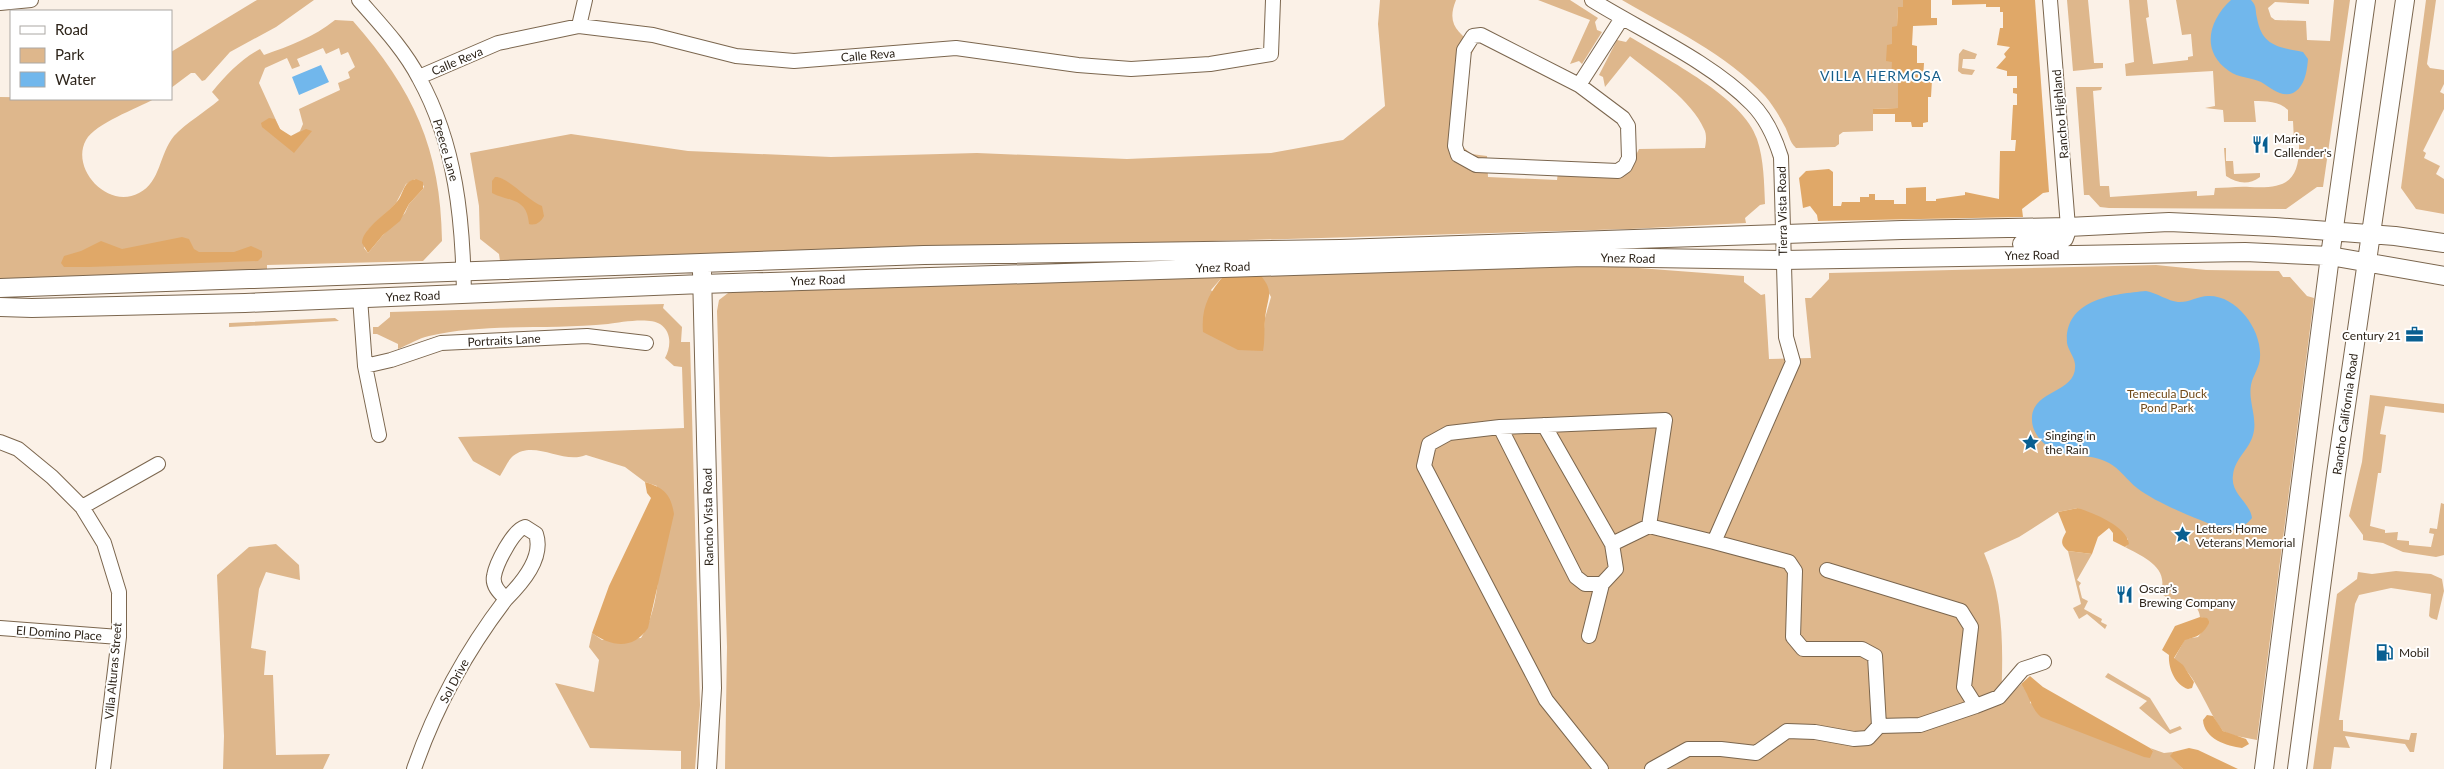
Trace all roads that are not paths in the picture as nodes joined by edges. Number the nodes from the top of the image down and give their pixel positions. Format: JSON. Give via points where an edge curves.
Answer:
{"nodes":[{"id":1,"x":31,"y":0,"type":"edge"},
{"id":2,"x":358,"y":0,"type":"edge"},
{"id":3,"x":586,"y":0,"type":"edge"},
{"id":4,"x":1273,"y":0,"type":"edge"},
{"id":5,"x":1592,"y":0,"type":"edge"},
{"id":6,"x":2050,"y":0,"type":"edge"},
{"id":7,"x":2366,"y":0,"type":"edge"},
{"id":8,"x":2405,"y":0,"type":"edge"},
{"id":9,"x":0,"y":3,"type":"edge"},
{"id":10,"x":1622,"y":18,"type":"junction"},
{"id":11,"x":579,"y":26,"type":"junction"},
{"id":12,"x":419,"y":77,"type":"junction"},
{"id":13,"x":1579,"y":85,"type":"junction"},
{"id":14,"x":2068,"y":227,"type":"junction"},
{"id":15,"x":2334,"y":231,"type":"junction"},
{"id":16,"x":2372,"y":234,"type":"junction"},
{"id":17,"x":1782,"y":235,"type":"junction"},
{"id":18,"x":2444,"y":243,"type":"edge"},
{"id":19,"x":2330,"y":256,"type":"junction"},
{"id":20,"x":1941,"y":257,"type":"junction"},
{"id":21,"x":1783,"y":260,"type":"junction"},
{"id":22,"x":2367,"y":261,"type":"junction"},
{"id":23,"x":702,"y":264,"type":"junction"},
{"id":24,"x":463,"y":272,"type":"junction"},
{"id":25,"x":2444,"y":276,"type":"edge"},
{"id":26,"x":702,"y":284,"type":"junction"},
{"id":27,"x":0,"y":288,"type":"edge"},
{"id":28,"x":464,"y":294,"type":"junction"},
{"id":29,"x":360,"y":298,"type":"junction"},
{"id":30,"x":0,"y":307,"type":"edge"},
{"id":31,"x":646,"y":343,"type":"dead end"},
{"id":32,"x":365,"y":366,"type":"junction"},
{"id":33,"x":1544,"y":425,"type":"junction"},
{"id":34,"x":1500,"y":427,"type":"junction"},
{"id":35,"x":379,"y":435,"type":"dead end"},
{"id":36,"x":0,"y":442,"type":"edge"},
{"id":37,"x":158,"y":464,"type":"dead end"},
{"id":38,"x":82,"y":507,"type":"junction"},
{"id":39,"x":1649,"y":526,"type":"junction"},
{"id":40,"x":1714,"y":542,"type":"junction"},
{"id":41,"x":1612,"y":544,"type":"junction"},
{"id":42,"x":1827,"y":570,"type":"dead end"},
{"id":43,"x":1602,"y":584,"type":"junction"},
{"id":44,"x":506,"y":599,"type":"junction"},
{"id":45,"x":0,"y":628,"type":"edge"},
{"id":46,"x":1589,"y":636,"type":"dead end"},
{"id":47,"x":119,"y":637,"type":"junction"},
{"id":48,"x":2044,"y":662,"type":"dead end"},
{"id":49,"x":1976,"y":706,"type":"junction"},
{"id":50,"x":1879,"y":726,"type":"junction"},
{"id":51,"x":103,"y":769,"type":"edge"},
{"id":52,"x":414,"y":769,"type":"edge"},
{"id":53,"x":707,"y":769,"type":"edge"},
{"id":54,"x":1601,"y":769,"type":"edge"},
{"id":55,"x":1652,"y":769,"type":"edge"},
{"id":56,"x":2264,"y":769,"type":"edge"},
{"id":57,"x":2298,"y":769,"type":"edge"}],
"edges":[{"from":1,"to":9,"type":"street"},
{"from":2,"to":12,"type":"street","name":"Preece Lane"},
{"from":3,"to":11,"type":"street"},
{"from":4,"to":11,"type":"street","name":"Calle Reva","via":[[1271,54],[1210,64],[1131,69],[956,48],[794,61],[765,59],[736,56],[653,35]]},
{"from":5,"to":10,"type":"street","name":"Tierra Vista Road"},
{"from":6,"to":14,"type":"street","name":"Rancho Highland"},
{"from":7,"to":15,"type":"main road"},
{"from":8,"to":16,"type":"main road","name":"Rancho California Road"},
{"from":10,"to":13,"type":"street"},
{"from":10,"to":17,"type":"street","name":"Tierra Vista Road","via":[[1697,62],[1753,104],[1771,130],[1781,157]]},
{"from":11,"to":12,"type":"street","name":"Calle Reva","via":[[498,44]]},
{"from":12,"to":24,"type":"street","name":"Preece Lane","via":[[443,132],[457,187]]},
{"from":13,"to":13,"type":"street","via":[[1481,35],[1473,36],[1464,50],[1455,146],[1458,155],[1476,165],[1618,171],[1629,158],[1628,126]]},
{"from":14,"to":15,"type":"main road","name":"Ynez Road","via":[[2169,222]]},
{"from":14,"to":17,"type":"main road","name":"Ynez Road"},
{"from":14,"to":20,"type":"main road","via":[[2064,238],[2047,243],[1965,246]]},
{"from":15,"to":16,"type":"main road","name":"Ynez Road"},
{"from":15,"to":19,"type":"main road"},
{"from":16,"to":18,"type":"main road","name":"Ynez Road"},
{"from":16,"to":22,"type":"main road","name":"Rancho California Road"},
{"from":17,"to":21,"type":"street","name":"Tierra Vista Road"},
{"from":17,"to":23,"type":"main road","name":"Ynez Road","via":[[1340,249],[924,255]]},
{"from":19,"to":20,"type":"main road","name":"Ynez Road","via":[[2204,252]]},
{"from":19,"to":22,"type":"main road","name":"Ynez Road"},
{"from":19,"to":56,"type":"main road"},
{"from":20,"to":21,"type":"main road","name":"Ynez Road"},
{"from":21,"to":26,"type":"main road","name":"Ynez Road","via":[[1585,258]]},
{"from":21,"to":40,"type":"street","name":"Tierra Vista Road","via":[[1786,337],[1793,362]]},
{"from":22,"to":25,"type":"main road","name":"Ynez Road"},
{"from":22,"to":57,"type":"main road","name":"Rancho California Road"},
{"from":23,"to":24,"type":"main road","name":"Ynez Road"},
{"from":23,"to":26,"type":"main road","name":"Rancho Vista Road"},
{"from":24,"to":27,"type":"main road","name":"Ynez Road"},
{"from":24,"to":28,"type":"street","name":"Preece Lane"},
{"from":26,"to":28,"type":"main road","name":"Ynez Road"},
{"from":26,"to":53,"type":"main road","name":"Rancho Vista Road","via":[[712,688]]},
{"from":28,"to":29,"type":"main road","name":"Ynez Road"},
{"from":29,"to":30,"type":"main road","name":"Ynez Road"},
{"from":29,"to":32,"type":"street"},
{"from":31,"to":32,"type":"street","name":"Portraits Lane","via":[[587,336],[441,343]]},
{"from":32,"to":35,"type":"street"},
{"from":33,"to":34,"type":"street"},
{"from":33,"to":39,"type":"street","via":[[1665,420]]},
{"from":33,"to":41,"type":"street"},
{"from":34,"to":43,"type":"street","via":[[1576,577],[1585,584]]},
{"from":34,"to":54,"type":"street","via":[[1449,433],[1429,444],[1424,466],[1546,700]]},
{"from":36,"to":38,"type":"street","name":"Villa Alturas Street","via":[[18,449]]},
{"from":37,"to":38,"type":"street"},
{"from":38,"to":47,"type":"street","name":"Villa Alturas Street","via":[[104,543],[119,592]]},
{"from":39,"to":40,"type":"street"},
{"from":39,"to":41,"type":"street"},
{"from":40,"to":50,"type":"street","via":[[1789,562],[1795,571],[1793,637],[1803,649],[1862,649],[1875,656]]},
{"from":41,"to":43,"type":"street","via":[[1616,569]]},
{"from":42,"to":49,"type":"street","via":[[1962,611],[1971,627],[1964,687]]},
{"from":43,"to":46,"type":"street"},
{"from":44,"to":44,"type":"street","name":"Sol Drive","via":[[518,587],[538,554],[540,544],[536,534],[525,527],[514,534],[494,576],[496,588]]},
{"from":44,"to":52,"type":"street","name":"Sol Drive","via":[[479,635],[426,734]]},
{"from":45,"to":47,"type":"street","name":"El Domino Place"},
{"from":47,"to":51,"type":"street","name":"Villa Alturas Street"},
{"from":48,"to":49,"type":"street","via":[[2023,668],[1999,697]]},
{"from":49,"to":50,"type":"street","via":[[1920,725]]},
{"from":50,"to":55,"type":"street","via":[[1868,738],[1854,739],[1787,730],[1756,753],[1688,749]]}]}
